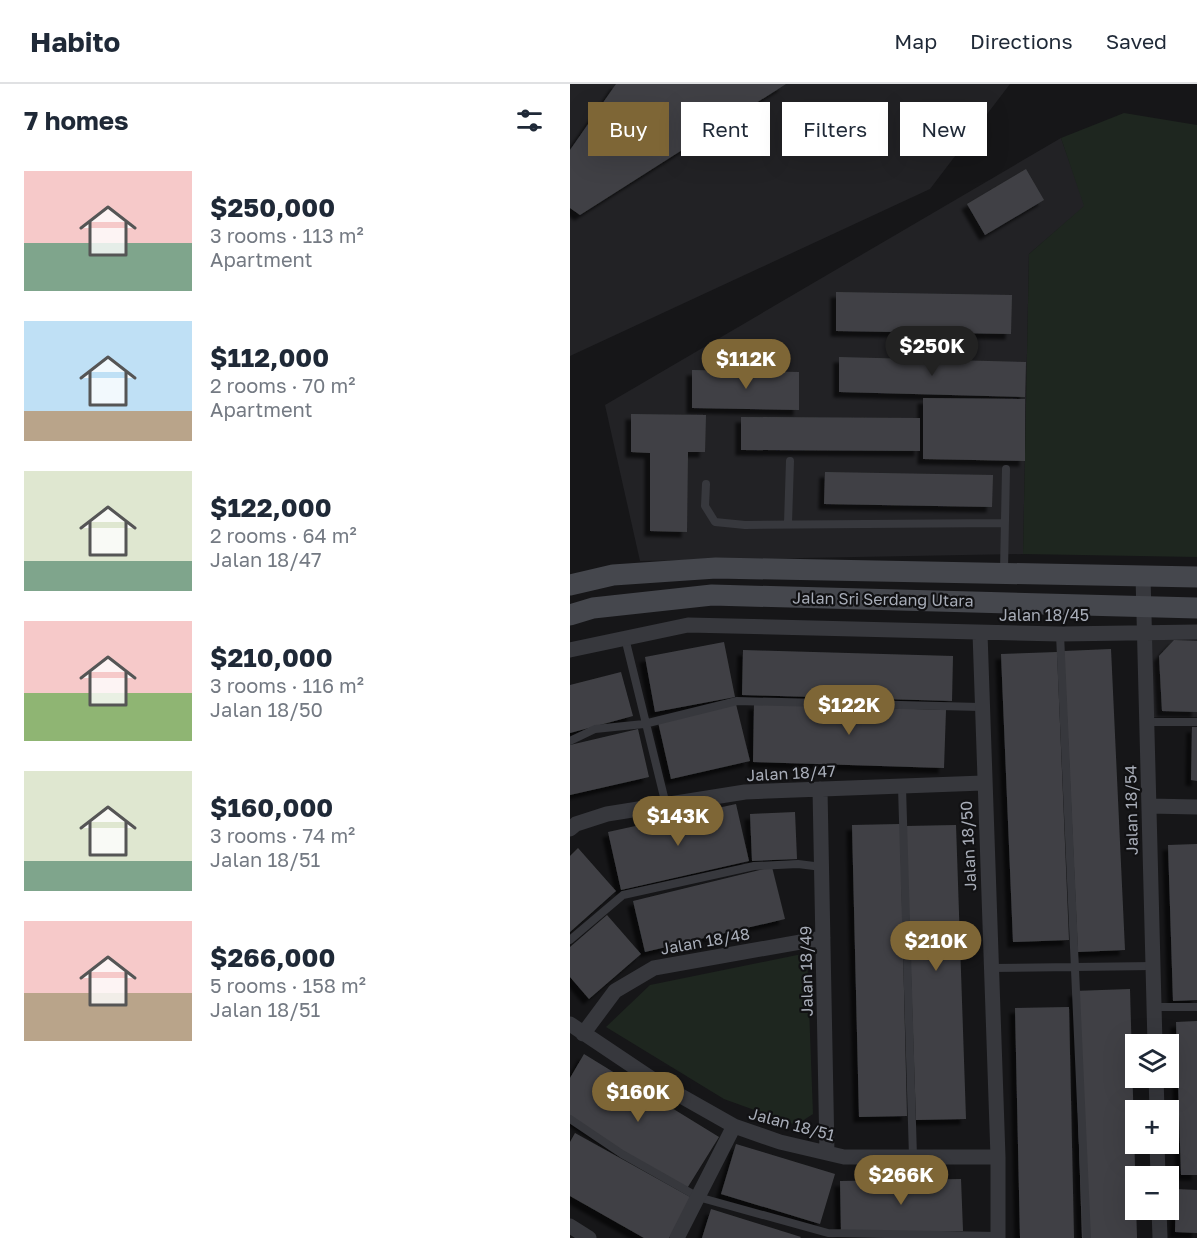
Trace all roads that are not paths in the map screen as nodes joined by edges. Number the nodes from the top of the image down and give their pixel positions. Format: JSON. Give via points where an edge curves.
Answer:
{"nodes":[{"id":1,"x":790,"y":461,"type":"dead end"},
{"id":2,"x":1006,"y":469,"type":"dead end"},
{"id":3,"x":706,"y":484,"type":"dead end"},
{"id":4,"x":788,"y":523,"type":"junction"},
{"id":5,"x":1005,"y":523,"type":"junction"},
{"id":6,"x":1004,"y":573,"type":"junction"},
{"id":7,"x":1143,"y":576,"type":"junction"},
{"id":8,"x":1197,"y":577,"type":"edge"},
{"id":9,"x":570,"y":585,"type":"edge"},
{"id":10,"x":1144,"y":607,"type":"junction"},
{"id":11,"x":1197,"y":608,"type":"edge"},
{"id":12,"x":570,"y":615,"type":"edge"},
{"id":13,"x":1145,"y":632,"type":"junction"},
{"id":14,"x":1197,"y":632,"type":"edge"},
{"id":15,"x":980,"y":633,"type":"junction"},
{"id":16,"x":1060,"y":634,"type":"junction"},
{"id":17,"x":625,"y":638,"type":"junction"},
{"id":18,"x":570,"y":650,"type":"edge"},
{"id":19,"x":980,"y":706,"type":"junction"},
{"id":20,"x":1147,"y":722,"type":"junction"},
{"id":21,"x":1197,"y":722,"type":"edge"},
{"id":22,"x":646,"y":723,"type":"junction"},
{"id":23,"x":570,"y":741,"type":"edge"},
{"id":24,"x":983,"y":783,"type":"junction"},
{"id":25,"x":902,"y":787,"type":"junction"},
{"id":26,"x":820,"y":789,"type":"junction"},
{"id":27,"x":666,"y":805,"type":"junction"},
{"id":28,"x":1149,"y":806,"type":"junction"},
{"id":29,"x":1197,"y":807,"type":"edge"},
{"id":30,"x":570,"y":829,"type":"edge"},
{"id":31,"x":822,"y":867,"type":"junction"},
{"id":32,"x":823,"y":938,"type":"junction"},
{"id":33,"x":570,"y":939,"type":"edge"},
{"id":34,"x":1153,"y":966,"type":"junction"},
{"id":35,"x":1074,"y":967,"type":"junction"},
{"id":36,"x":992,"y":968,"type":"junction"},
{"id":37,"x":1197,"y":1006,"type":"edge"},
{"id":38,"x":1154,"y":1007,"type":"junction"},
{"id":39,"x":570,"y":1024,"type":"edge"},
{"id":40,"x":583,"y":1034,"type":"junction"},
{"id":41,"x":1155,"y":1034,"type":"edge"},
{"id":42,"x":570,"y":1119,"type":"edge"},
{"id":43,"x":734,"y":1126,"type":"junction"},
{"id":44,"x":827,"y":1153,"type":"junction"},
{"id":45,"x":998,"y":1156,"type":"junction"},
{"id":46,"x":914,"y":1157,"type":"junction"},
{"id":47,"x":698,"y":1197,"type":"junction"},
{"id":48,"x":1159,"y":1220,"type":"edge"},
{"id":49,"x":570,"y":1226,"type":"edge"},
{"id":50,"x":998,"y":1237,"type":"edge"},
{"id":51,"x":590,"y":1238,"type":"edge"},
{"id":52,"x":677,"y":1238,"type":"edge"},
{"id":53,"x":1087,"y":1238,"type":"edge"},
{"id":54,"x":1160,"y":1238,"type":"edge"}],
"edges":[{"from":1,"to":4,"type":"lane"},
{"from":2,"to":5,"type":"lane"},
{"from":3,"to":4,"type":"lane","via":[[705,506],[716,522]]},
{"from":4,"to":5,"type":"lane"},
{"from":5,"to":6,"type":"lane"},
{"from":6,"to":7,"type":"street","name":"Jalan Sri Serdang Utara"},
{"from":6,"to":9,"type":"street","name":"Jalan Sri Serdang Utara","via":[[716,568],[613,575]]},
{"from":7,"to":8,"type":"street","name":"Jalan Sri Serdang Utara"},
{"from":7,"to":10,"type":"street","name":"Jalan 18/54"},
{"from":10,"to":11,"type":"street","name":"Jalan Sri Serdang Utara"},
{"from":10,"to":12,"type":"street","name":"Jalan Sri Serdang Utara","via":[[712,595],[593,608]]},
{"from":10,"to":13,"type":"street","name":"Jalan 18/54"},
{"from":13,"to":14,"type":"street","name":"Jalan 18/45"},
{"from":13,"to":16,"type":"street","name":"Jalan 18/45"},
{"from":13,"to":20,"type":"street","name":"Jalan 18/54"},
{"from":15,"to":16,"type":"street","name":"Jalan 18/45"},
{"from":15,"to":17,"type":"street","name":"Jalan 18/45","via":[[688,625]]},
{"from":15,"to":19,"type":"street","name":"Jalan 18/50"},
{"from":16,"to":35,"type":"lane"},
{"from":17,"to":18,"type":"street","name":"Jalan 18/45"},
{"from":17,"to":22,"type":"lane"},
{"from":19,"to":22,"type":"lane","via":[[737,701]]},
{"from":19,"to":24,"type":"street","name":"Jalan 18/50"},
{"from":20,"to":21,"type":"lane"},
{"from":20,"to":28,"type":"street","name":"Jalan 18/54"},
{"from":22,"to":23,"type":"lane","via":[[595,729]]},
{"from":22,"to":27,"type":"lane"},
{"from":24,"to":25,"type":"street","name":"Jalan 18/47"},
{"from":24,"to":36,"type":"street","name":"Jalan 18/50"},
{"from":25,"to":26,"type":"street","name":"Jalan 18/47"},
{"from":25,"to":46,"type":"lane"},
{"from":26,"to":27,"type":"street","name":"Jalan 18/47","via":[[745,792]]},
{"from":26,"to":31,"type":"street","name":"Jalan 18/49"},
{"from":27,"to":30,"type":"street","name":"Jalan 18/47","via":[[607,814]]},
{"from":28,"to":29,"type":"street"},
{"from":28,"to":34,"type":"street","name":"Jalan 18/54"},
{"from":31,"to":32,"type":"street","name":"Jalan 18/49"},
{"from":31,"to":33,"type":"lane","via":[[754,866],[623,896]]},
{"from":32,"to":40,"type":"street","name":"Jalan 18/48","via":[[654,968],[615,991]]},
{"from":32,"to":44,"type":"street","name":"Jalan 18/49"},
{"from":34,"to":35,"type":"lane"},
{"from":34,"to":38,"type":"street","name":"Jalan 18/54"},
{"from":35,"to":36,"type":"lane"},
{"from":35,"to":53,"type":"lane"},
{"from":36,"to":45,"type":"street","name":"Jalan 18/50"},
{"from":37,"to":38,"type":"lane"},
{"from":38,"to":41,"type":"street","name":"Jalan 18/54"},
{"from":39,"to":40,"type":"street","name":"Jalan 18/51"},
{"from":40,"to":43,"type":"street","name":"Jalan 18/51"},
{"from":42,"to":47,"type":"lane"},
{"from":43,"to":44,"type":"street","name":"Jalan 18/51"},
{"from":43,"to":47,"type":"street"},
{"from":44,"to":46,"type":"street","name":"Jalan 18/51","via":[[844,1157]]},
{"from":45,"to":46,"type":"street","name":"Jalan 18/51"},
{"from":45,"to":50,"type":"street","name":"Jalan 18/50"},
{"from":47,"to":50,"type":"lane","via":[[828,1233]]},
{"from":47,"to":52,"type":"street"},
{"from":48,"to":54,"type":"street"},
{"from":49,"to":51,"type":"street"}]}
